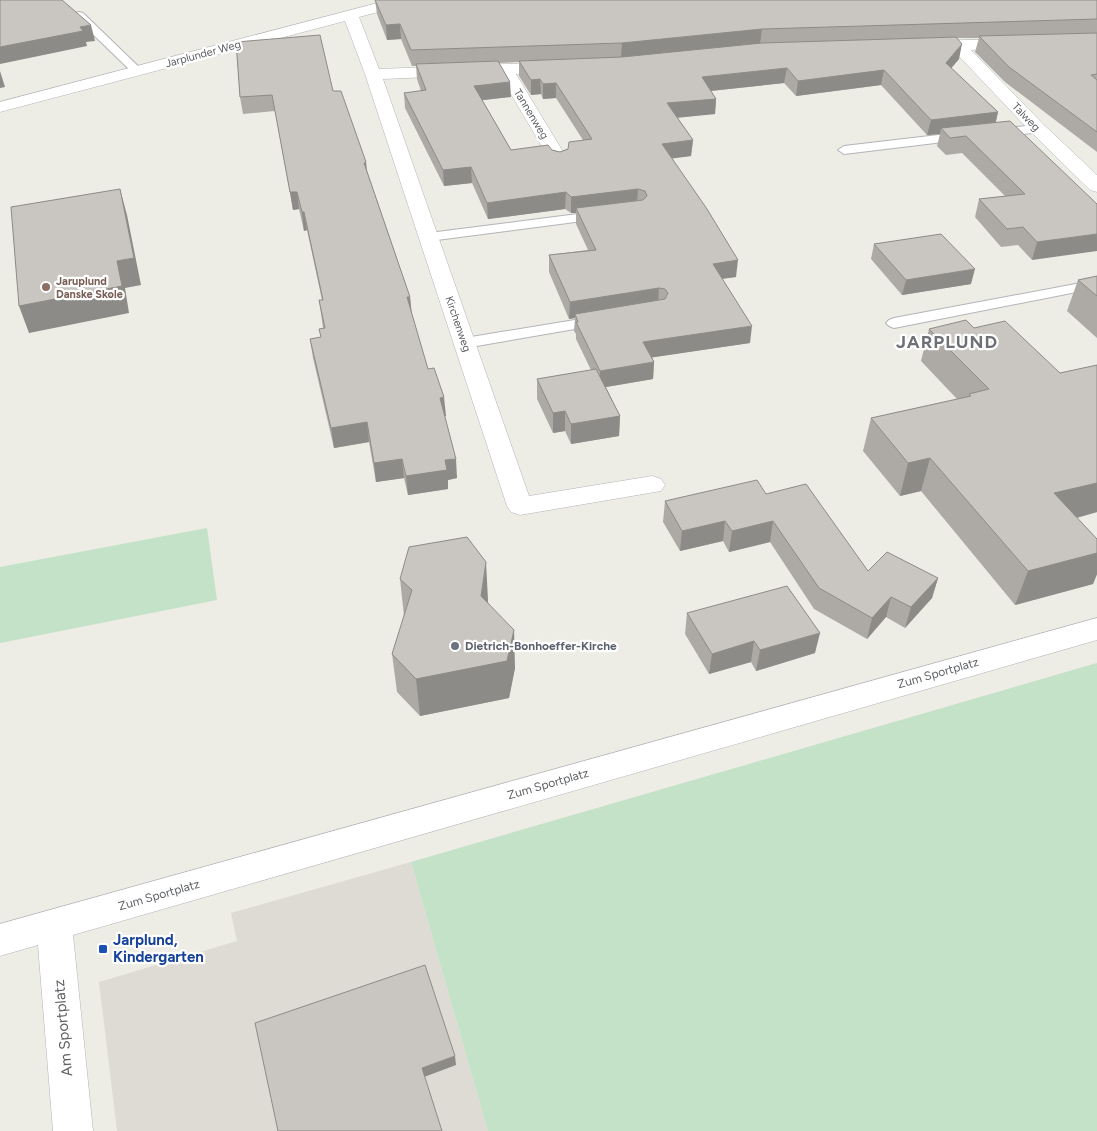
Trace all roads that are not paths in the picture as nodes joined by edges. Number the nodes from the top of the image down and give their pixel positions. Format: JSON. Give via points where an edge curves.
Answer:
{"nodes":[{"id":1,"x":407,"y":0,"type":"edge"},
{"id":2,"x":79,"y":15,"type":"edge"},
{"id":3,"x":351,"y":16,"type":"junction"},
{"id":4,"x":1032,"y":43,"type":"edge"},
{"id":5,"x":957,"y":46,"type":"junction"},
{"id":6,"x":908,"y":47,"type":"edge"},
{"id":7,"x":572,"y":66,"type":"edge"},
{"id":8,"x":504,"y":68,"type":"junction"},
{"id":9,"x":124,"y":70,"type":"junction"},
{"id":10,"x":373,"y":74,"type":"junction"},
{"id":11,"x":0,"y":107,"type":"edge"},
{"id":12,"x":1038,"y":129,"type":"junction"},
{"id":13,"x":844,"y":150,"type":"dead end"},
{"id":14,"x":558,"y":160,"type":"edge"},
{"id":15,"x":1097,"y":186,"type":"edge"},
{"id":16,"x":617,"y":213,"type":"edge"},
{"id":17,"x":429,"y":237,"type":"junction"},
{"id":18,"x":1097,"y":284,"type":"edge"},
{"id":19,"x":609,"y":319,"type":"edge"},
{"id":20,"x":894,"y":323,"type":"dead end"},
{"id":21,"x":465,"y":343,"type":"junction"},
{"id":22,"x":652,"y":485,"type":"dead end"},
{"id":23,"x":1097,"y":628,"type":"edge"},
{"id":24,"x":54,"y":924,"type":"junction"},
{"id":25,"x":0,"y":940,"type":"edge"},
{"id":26,"x":73,"y":1131,"type":"edge"}],
"edges":[{"from":1,"to":3,"type":"street","name":"Jarplunder Weg"},
{"from":2,"to":9,"type":"lane"},
{"from":3,"to":9,"type":"street","name":"Jarplunder Weg"},
{"from":3,"to":10,"type":"street","name":"Kirchenweg"},
{"from":4,"to":5,"type":"street"},
{"from":5,"to":6,"type":"street"},
{"from":5,"to":12,"type":"street","name":"Talweg"},
{"from":7,"to":8,"type":"street"},
{"from":8,"to":10,"type":"street"},
{"from":8,"to":14,"type":"street","name":"Tannenweg"},
{"from":9,"to":11,"type":"street","name":"Jarplunder Weg"},
{"from":10,"to":17,"type":"street","name":"Kirchenweg"},
{"from":12,"to":13,"type":"lane"},
{"from":12,"to":15,"type":"street","name":"Talweg"},
{"from":16,"to":17,"type":"lane"},
{"from":17,"to":21,"type":"street","name":"Kirchenweg"},
{"from":18,"to":20,"type":"lane"},
{"from":19,"to":21,"type":"lane"},
{"from":21,"to":22,"type":"street","name":"Kirchenweg","via":[[520,506]]},
{"from":23,"to":24,"type":"street","name":"Zum Sportplatz"},
{"from":24,"to":25,"type":"street","name":"Zum Sportplatz"},
{"from":24,"to":26,"type":"street","name":"Am Sportplatz"}]}
